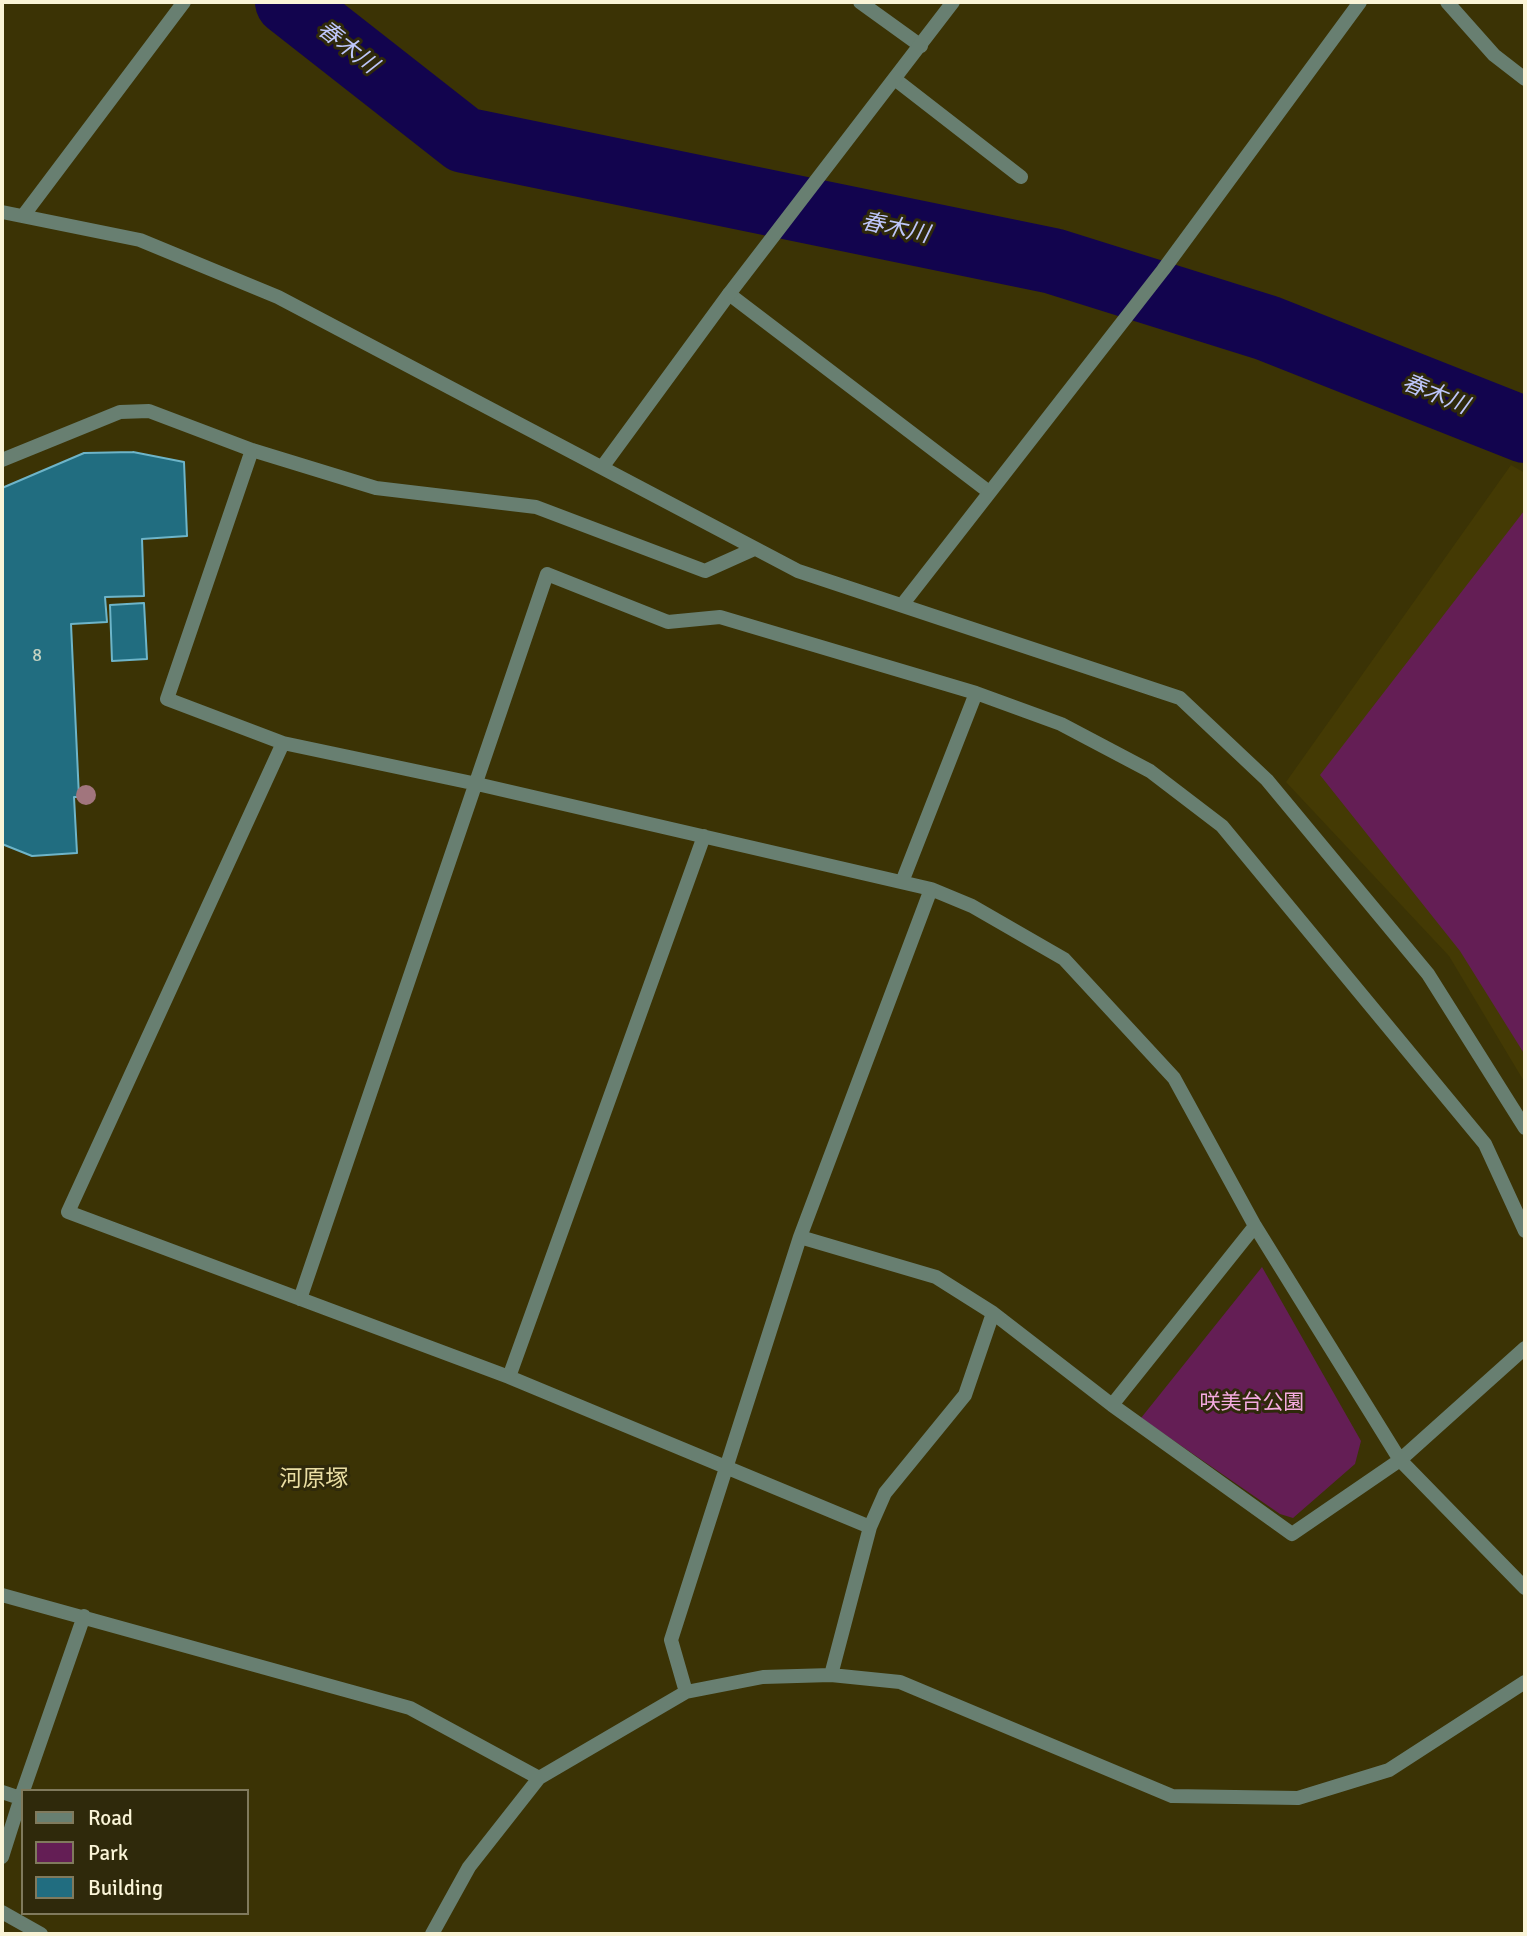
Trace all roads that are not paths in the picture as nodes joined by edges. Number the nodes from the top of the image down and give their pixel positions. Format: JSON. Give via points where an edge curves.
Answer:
{"nodes":[{"id":1,"x":184,"y":2,"type":"edge"},
{"id":2,"x":860,"y":2,"type":"edge"},
{"id":3,"x":953,"y":2,"type":"edge"},
{"id":4,"x":1360,"y":2,"type":"edge"},
{"id":5,"x":1447,"y":2,"type":"edge"},
{"id":6,"x":921,"y":46,"type":"junction"},
{"id":7,"x":1525,"y":79,"type":"edge"},
{"id":8,"x":896,"y":80,"type":"junction"},
{"id":9,"x":1021,"y":177,"type":"dead end"},
{"id":10,"x":2,"y":212,"type":"edge"},
{"id":11,"x":23,"y":216,"type":"junction"},
{"id":12,"x":729,"y":294,"type":"junction"},
{"id":13,"x":252,"y":450,"type":"junction"},
{"id":14,"x":2,"y":460,"type":"edge"},
{"id":15,"x":603,"y":466,"type":"junction"},
{"id":16,"x":989,"y":492,"type":"junction"},
{"id":17,"x":754,"y":549,"type":"junction"},
{"id":18,"x":902,"y":605,"type":"junction"},
{"id":19,"x":976,"y":693,"type":"junction"},
{"id":20,"x":283,"y":743,"type":"junction"},
{"id":21,"x":477,"y":784,"type":"junction"},
{"id":22,"x":704,"y":836,"type":"junction"},
{"id":23,"x":902,"y":883,"type":"junction"},
{"id":24,"x":931,"y":889,"type":"junction"},
{"id":25,"x":1525,"y":1128,"type":"edge"},
{"id":26,"x":1255,"y":1226,"type":"junction"},
{"id":27,"x":1525,"y":1231,"type":"edge"},
{"id":28,"x":800,"y":1237,"type":"junction"},
{"id":29,"x":300,"y":1299,"type":"junction"},
{"id":30,"x":993,"y":1313,"type":"junction"},
{"id":31,"x":1525,"y":1348,"type":"edge"},
{"id":32,"x":509,"y":1377,"type":"junction"},
{"id":33,"x":1112,"y":1405,"type":"junction"},
{"id":34,"x":1400,"y":1460,"type":"junction"},
{"id":35,"x":727,"y":1467,"type":"junction"},
{"id":36,"x":870,"y":1527,"type":"junction"},
{"id":37,"x":1525,"y":1588,"type":"edge"},
{"id":38,"x":2,"y":1595,"type":"edge"},
{"id":39,"x":84,"y":1616,"type":"junction"},
{"id":40,"x":831,"y":1675,"type":"junction"},
{"id":41,"x":1525,"y":1682,"type":"edge"},
{"id":42,"x":686,"y":1692,"type":"junction"},
{"id":43,"x":539,"y":1778,"type":"junction"},
{"id":44,"x":23,"y":1789,"type":"edge"},
{"id":45,"x":2,"y":1792,"type":"edge"},
{"id":46,"x":21,"y":1793,"type":"edge"},
{"id":47,"x":21,"y":1796,"type":"edge"},
{"id":48,"x":2,"y":1857,"type":"edge"},
{"id":49,"x":2,"y":1912,"type":"edge"},
{"id":50,"x":41,"y":1934,"type":"edge"},
{"id":51,"x":432,"y":1934,"type":"edge"}],
"edges":[{"from":1,"to":11,"type":"street"},
{"from":2,"to":6,"type":"street"},
{"from":3,"to":6,"type":"street"},
{"from":4,"to":16,"type":"street","via":[[1163,270]]},
{"from":5,"to":7,"type":"street","via":[[1494,55]]},
{"from":6,"to":8,"type":"street"},
{"from":8,"to":9,"type":"street"},
{"from":8,"to":12,"type":"street"},
{"from":10,"to":11,"type":"street"},
{"from":11,"to":15,"type":"street","via":[[140,240],[278,297]]},
{"from":12,"to":15,"type":"street"},
{"from":12,"to":16,"type":"street"},
{"from":13,"to":14,"type":"street","via":[[149,411],[120,412]]},
{"from":13,"to":17,"type":"street","via":[[376,488],[536,507],[705,571]]},
{"from":13,"to":20,"type":"street","via":[[167,699]]},
{"from":15,"to":17,"type":"street"},
{"from":16,"to":18,"type":"street"},
{"from":17,"to":18,"type":"street","via":[[797,571]]},
{"from":18,"to":25,"type":"street","via":[[1180,698],[1267,779],[1428,974]]},
{"from":19,"to":21,"type":"street","via":[[720,617],[668,622],[547,574]]},
{"from":19,"to":23,"type":"street"},
{"from":19,"to":27,"type":"street","via":[[1061,724],[1150,771],[1222,826],[1485,1144]]},
{"from":20,"to":21,"type":"street"},
{"from":20,"to":29,"type":"street","via":[[68,1212]]},
{"from":21,"to":22,"type":"street"},
{"from":21,"to":29,"type":"street"},
{"from":22,"to":23,"type":"street"},
{"from":22,"to":32,"type":"street"},
{"from":23,"to":24,"type":"street"},
{"from":24,"to":26,"type":"street","via":[[972,906],[1064,959],[1174,1077]]},
{"from":24,"to":28,"type":"street"},
{"from":26,"to":33,"type":"street"},
{"from":26,"to":34,"type":"street"},
{"from":28,"to":30,"type":"street","via":[[936,1277]]},
{"from":28,"to":35,"type":"street"},
{"from":29,"to":32,"type":"street"},
{"from":30,"to":33,"type":"street"},
{"from":30,"to":36,"type":"street","via":[[965,1395],[886,1493]]},
{"from":31,"to":34,"type":"street"},
{"from":32,"to":35,"type":"street"},
{"from":33,"to":34,"type":"street","via":[[1292,1534]]},
{"from":34,"to":37,"type":"street"},
{"from":35,"to":36,"type":"street"},
{"from":35,"to":42,"type":"street","via":[[671,1640]]},
{"from":36,"to":40,"type":"street"},
{"from":38,"to":39,"type":"street"},
{"from":39,"to":43,"type":"street","via":[[410,1707]]},
{"from":39,"to":44,"type":"street"},
{"from":40,"to":41,"type":"street","via":[[900,1682],[1172,1796],[1298,1798],[1389,1770]]},
{"from":40,"to":42,"type":"street","via":[[763,1677]]},
{"from":42,"to":43,"type":"street"},
{"from":43,"to":51,"type":"street","via":[[469,1867]]},
{"from":45,"to":46,"type":"street"},
{"from":47,"to":48,"type":"street"},
{"from":49,"to":50,"type":"street"}]}
